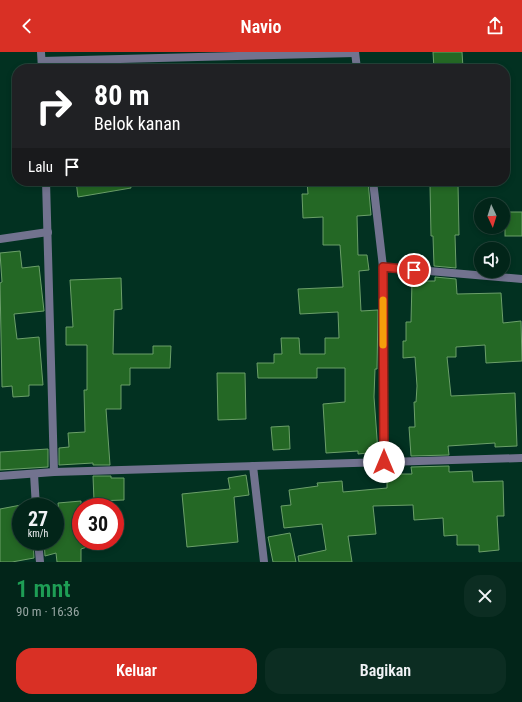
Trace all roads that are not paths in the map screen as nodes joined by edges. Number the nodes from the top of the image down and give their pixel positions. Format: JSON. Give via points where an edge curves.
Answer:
{"nodes":[{"id":1,"x":41,"y":52,"type":"edge"},
{"id":2,"x":355,"y":53,"type":"edge"},
{"id":3,"x":42,"y":64,"type":"edge"},
{"id":4,"x":68,"y":64,"type":"edge"},
{"id":5,"x":357,"y":64,"type":"edge"},
{"id":6,"x":46,"y":186,"type":"edge"},
{"id":7,"x":375,"y":186,"type":"edge"},
{"id":8,"x":48,"y":232,"type":"junction"},
{"id":9,"x":0,"y":239,"type":"edge"},
{"id":10,"x":383,"y":267,"type":"junction"},
{"id":11,"x":522,"y":279,"type":"edge"},
{"id":12,"x":522,"y":458,"type":"edge"},
{"id":13,"x":384,"y":462,"type":"junction"},
{"id":14,"x":253,"y":466,"type":"junction"},
{"id":15,"x":54,"y":472,"type":"junction"},
{"id":16,"x":34,"y":474,"type":"junction"},
{"id":17,"x":0,"y":476,"type":"edge"},
{"id":18,"x":35,"y":498,"type":"edge"},
{"id":19,"x":39,"y":550,"type":"edge"},
{"id":20,"x":40,"y":562,"type":"edge"},
{"id":21,"x":264,"y":562,"type":"edge"}],
"edges":[{"from":1,"to":3,"type":"street"},
{"from":2,"to":4,"type":"street"},
{"from":2,"to":5,"type":"street"},
{"from":6,"to":8,"type":"street"},
{"from":7,"to":10,"type":"street"},
{"from":8,"to":9,"type":"street"},
{"from":8,"to":15,"type":"street"},
{"from":10,"to":11,"type":"street"},
{"from":10,"to":13,"type":"street"},
{"from":12,"to":13,"type":"street"},
{"from":13,"to":14,"type":"street"},
{"from":14,"to":15,"type":"street"},
{"from":14,"to":21,"type":"street"},
{"from":15,"to":16,"type":"street"},
{"from":16,"to":17,"type":"street"},
{"from":16,"to":18,"type":"street"},
{"from":19,"to":20,"type":"street"}]}
